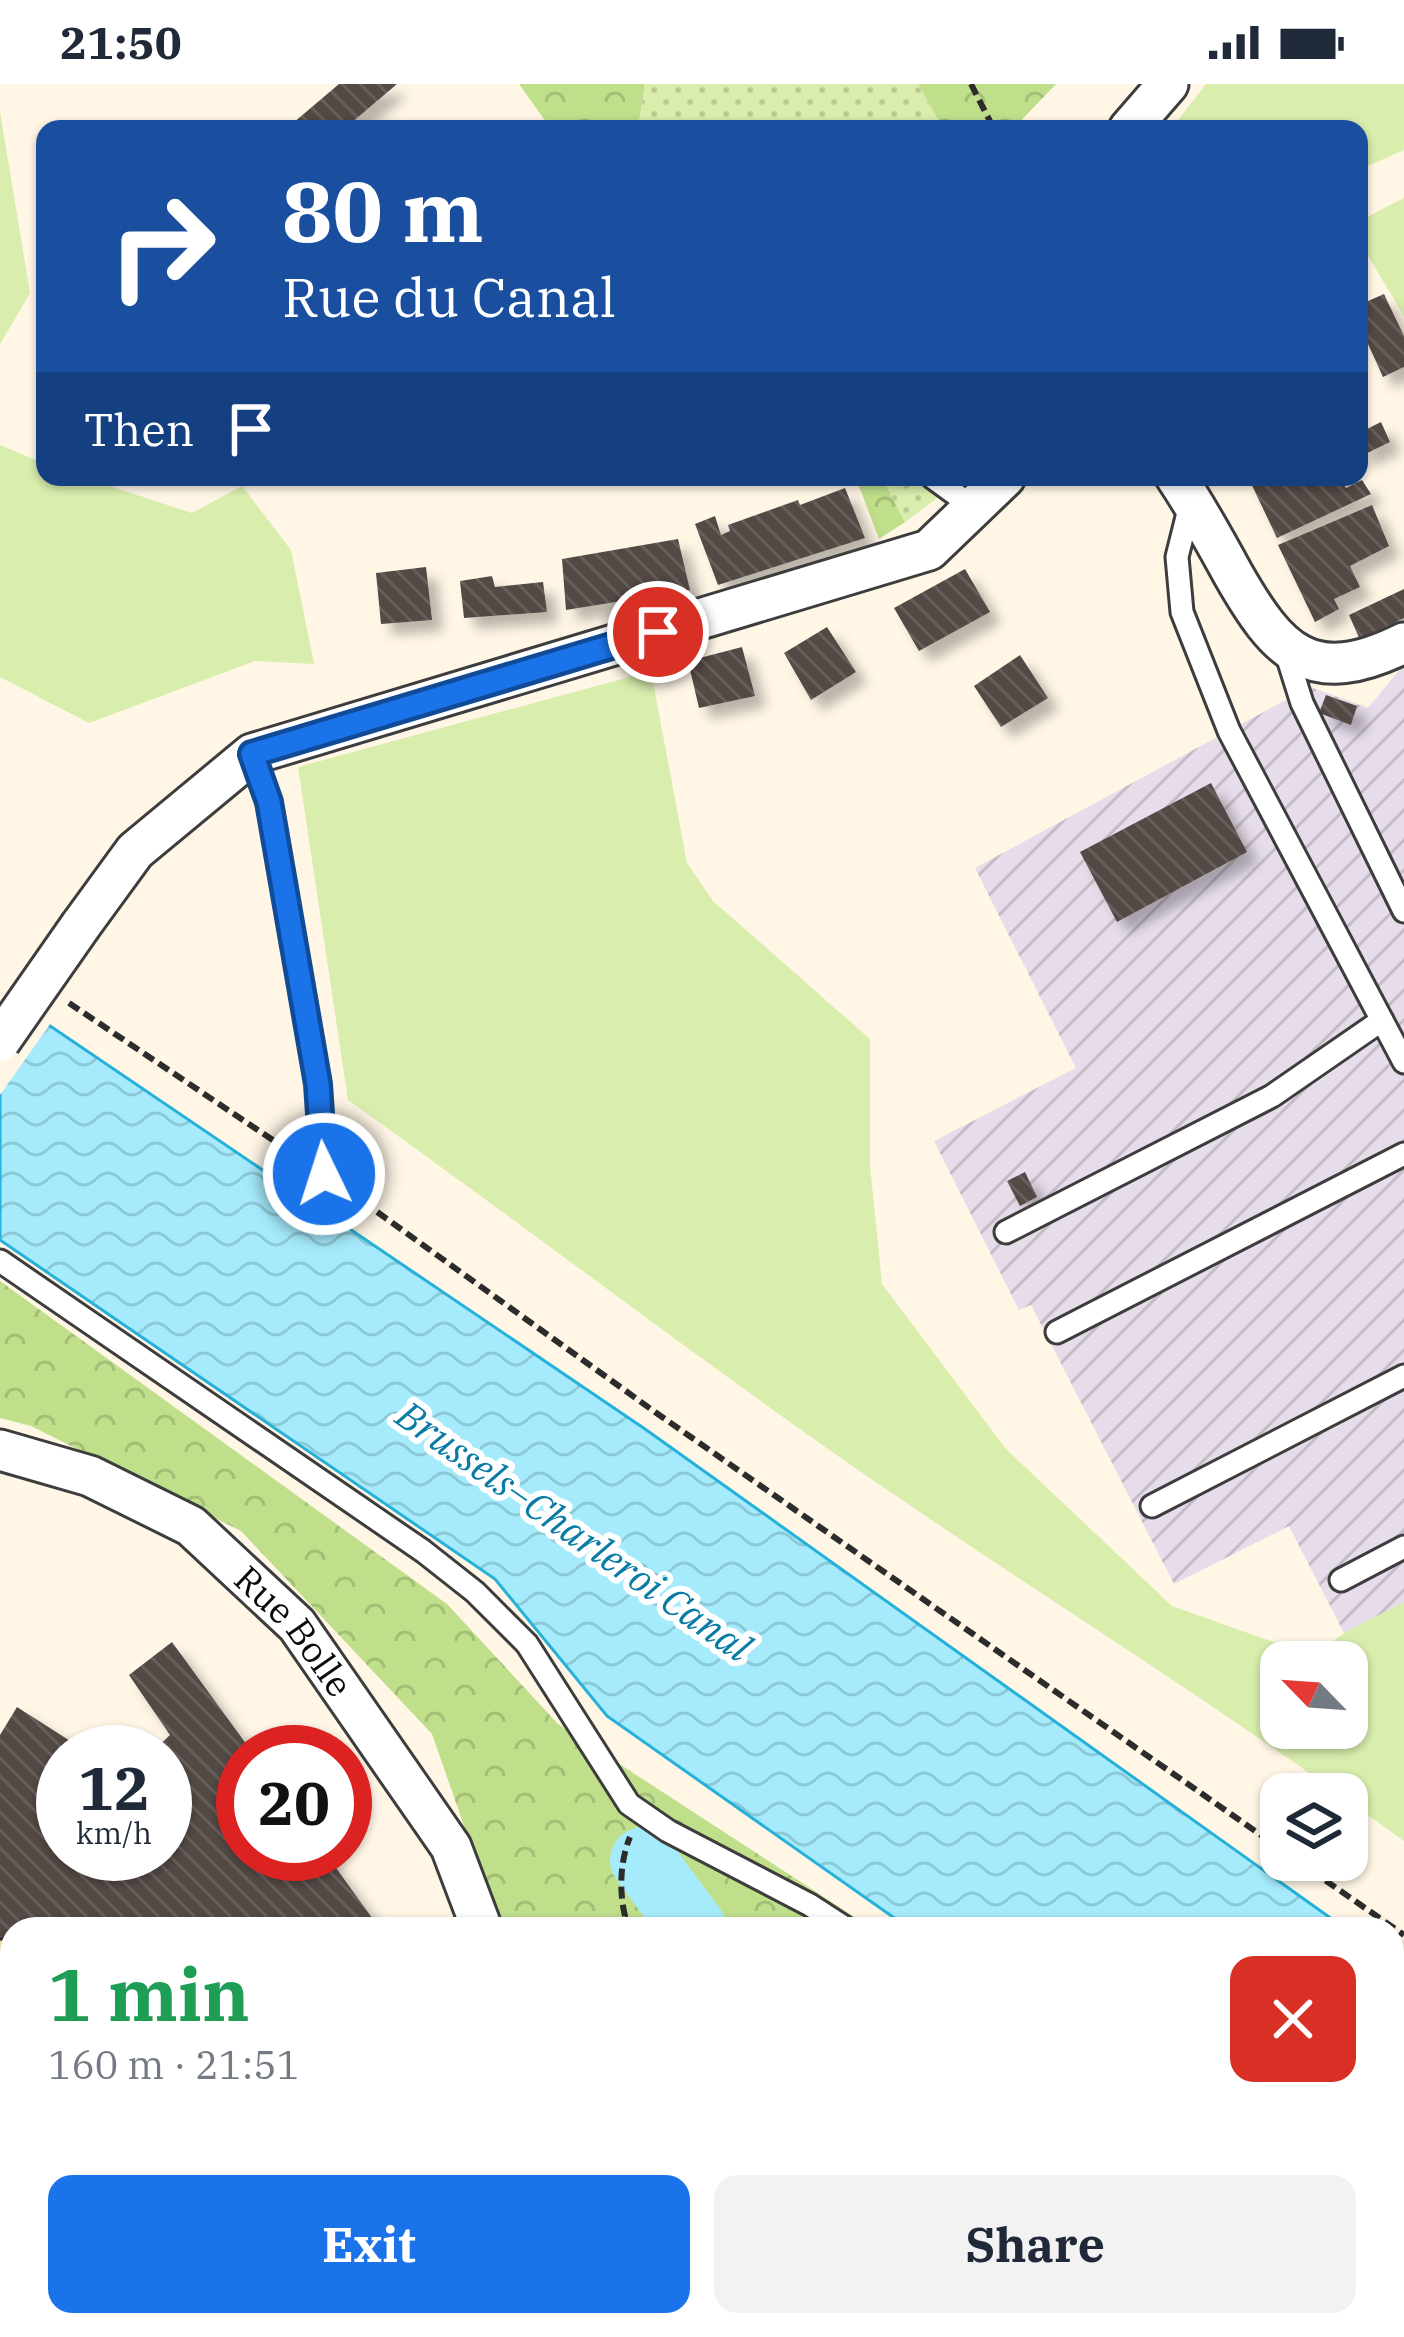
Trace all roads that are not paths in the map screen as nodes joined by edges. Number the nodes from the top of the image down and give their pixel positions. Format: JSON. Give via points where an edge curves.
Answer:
{"nodes":[{"id":1,"x":1168,"y":84,"type":"edge"},
{"id":2,"x":1137,"y":120,"type":"edge"},
{"id":3,"x":945,"y":486,"type":"edge"},
{"id":4,"x":996,"y":486,"type":"edge"},
{"id":5,"x":1184,"y":489,"type":"edge"},
{"id":6,"x":974,"y":507,"type":"junction"},
{"id":7,"x":1404,"y":643,"type":"edge"},
{"id":8,"x":1285,"y":649,"type":"junction"},
{"id":9,"x":252,"y":754,"type":"junction"},
{"id":10,"x":1404,"y":911,"type":"edge"},
{"id":11,"x":1382,"y":1020,"type":"junction"},
{"id":12,"x":0,"y":1042,"type":"edge"},
{"id":13,"x":1404,"y":1062,"type":"edge"},
{"id":14,"x":1404,"y":1154,"type":"edge"},
{"id":15,"x":324,"y":1174,"type":"road end"},
{"id":16,"x":1006,"y":1232,"type":"dead end"},
{"id":17,"x":0,"y":1261,"type":"edge"},
{"id":18,"x":1057,"y":1332,"type":"dead end"},
{"id":19,"x":1404,"y":1376,"type":"edge"},
{"id":20,"x":0,"y":1450,"type":"edge"},
{"id":21,"x":1152,"y":1505,"type":"dead end"},
{"id":22,"x":1404,"y":1546,"type":"edge"},
{"id":23,"x":1341,"y":1580,"type":"dead end"},
{"id":24,"x":477,"y":1917,"type":"edge"},
{"id":25,"x":829,"y":1917,"type":"edge"}],
"edges":[{"from":1,"to":2,"type":"street"},
{"from":3,"to":6,"type":"lane"},
{"from":4,"to":6,"type":"street"},
{"from":5,"to":8,"type":"street","via":[[1262,624]]},
{"from":5,"to":11,"type":"lane","via":[[1182,612],[1229,730]]},
{"from":6,"to":9,"type":"street","via":[[929,550]]},
{"from":7,"to":8,"type":"street","via":[[1350,662],[1319,662]]},
{"from":8,"to":10,"type":"lane","via":[[1302,703]]},
{"from":9,"to":12,"type":"street","bridge":true,"via":[[135,851]]},
{"from":9,"to":15,"type":"lane","via":[[269,802],[318,1084]]},
{"from":11,"to":13,"type":"lane"},
{"from":11,"to":16,"type":"lane","via":[[1272,1096]]},
{"from":14,"to":18,"type":"lane"},
{"from":17,"to":25,"type":"lane","via":[[475,1592],[527,1645],[629,1804]]},
{"from":19,"to":21,"type":"lane"},
{"from":20,"to":24,"type":"street","name":"Rue Bolle","via":[[90,1476],[190,1526],[297,1625],[451,1847]]},
{"from":22,"to":23,"type":"lane"}]}
